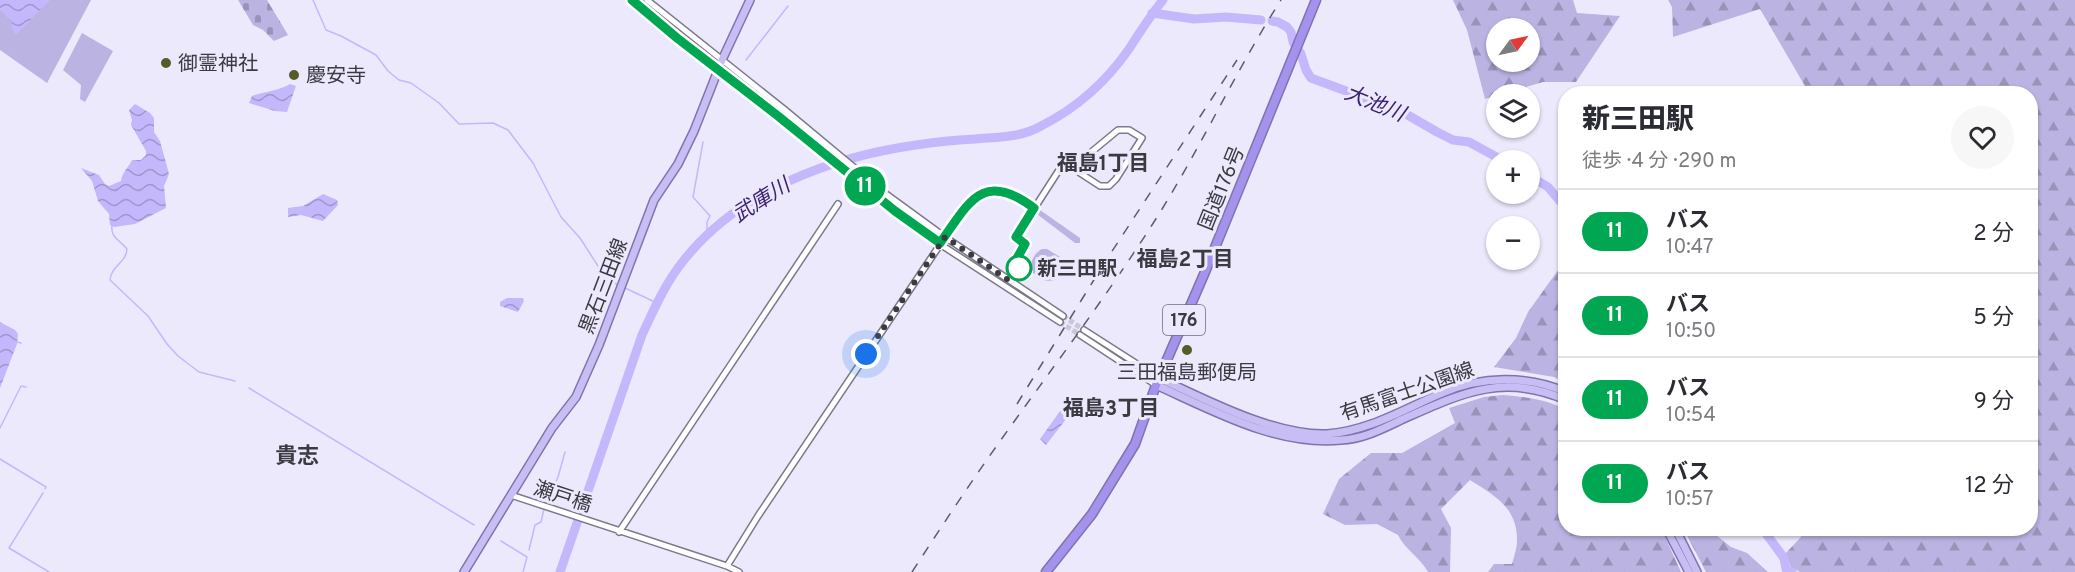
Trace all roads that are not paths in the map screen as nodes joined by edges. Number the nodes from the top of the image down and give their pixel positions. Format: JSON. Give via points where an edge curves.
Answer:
{"nodes":[{"id":1,"x":632,"y":0,"type":"edge"},
{"id":2,"x":647,"y":0,"type":"edge"},
{"id":3,"x":750,"y":0,"type":"edge"},
{"id":4,"x":1316,"y":0,"type":"edge"},
{"id":5,"x":722,"y":60,"type":"junction"},
{"id":6,"x":719,"y":70,"type":"junction"},
{"id":7,"x":1075,"y":163,"type":"junction"},
{"id":8,"x":838,"y":204,"type":"dead end"},
{"id":9,"x":1034,"y":208,"type":"junction"},
{"id":10,"x":945,"y":237,"type":"junction"},
{"id":11,"x":1016,"y":237,"type":"dead end"},
{"id":12,"x":940,"y":243,"type":"junction"},
{"id":13,"x":1063,"y":316,"type":"tunnel mouth"},
{"id":14,"x":1060,"y":322,"type":"tunnel mouth"},
{"id":15,"x":1082,"y":332,"type":"tunnel mouth"},
{"id":16,"x":1158,"y":382,"type":"junction"},
{"id":17,"x":1558,"y":389,"type":"edge"},
{"id":18,"x":1558,"y":397,"type":"edge"},
{"id":19,"x":511,"y":495,"type":"junction"},
{"id":20,"x":619,"y":532,"type":"junction"},
{"id":21,"x":1670,"y":536,"type":"edge"},
{"id":22,"x":1679,"y":536,"type":"edge"},
{"id":23,"x":727,"y":567,"type":"junction"},
{"id":24,"x":464,"y":572,"type":"edge"},
{"id":25,"x":739,"y":572,"type":"edge"},
{"id":26,"x":1046,"y":572,"type":"edge"},
{"id":27,"x":1689,"y":572,"type":"edge"},
{"id":28,"x":1697,"y":572,"type":"edge"}],
"edges":[{"from":1,"to":6,"type":"street"},
{"from":2,"to":5,"type":"street"},
{"from":3,"to":5,"type":"main road","name":"黒石三田線"},
{"from":4,"to":16,"type":"highway","name":"国道176号","number":"176"},
{"from":5,"to":6,"type":"main road","name":"黒石三田線"},
{"from":5,"to":10,"type":"street","via":[[879,189]]},
{"from":6,"to":12,"type":"street"},
{"from":6,"to":19,"type":"main road","name":"黒石三田線","via":[[678,164],[654,200],[576,397]]},
{"from":7,"to":7,"type":"street","via":[[1080,173],[1100,186],[1109,186],[1142,138],[1129,130],[1118,130]]},
{"from":7,"to":9,"type":"street","via":[[1059,170]]},
{"from":8,"to":20,"type":"street"},
{"from":9,"to":10,"type":"street","via":[[1009,193],[986,192],[970,201]]},
{"from":9,"to":11,"type":"street"},
{"from":10,"to":12,"type":"street"},
{"from":10,"to":13,"type":"street"},
{"from":12,"to":14,"type":"street"},
{"from":12,"to":23,"type":"street"},
{"from":15,"to":16,"type":"street"},
{"from":16,"to":17,"type":"main road","name":"有馬富士公園線","via":[[1261,421],[1317,434],[1359,429],[1480,381],[1517,379]]},
{"from":16,"to":18,"type":"main road","name":"有馬富士公園線","via":[[1238,421],[1308,440],[1360,437],[1480,389],[1518,387]]},
{"from":16,"to":26,"type":"highway","name":"国道176号","number":"176","via":[[1127,459],[1092,514]]},
{"from":19,"to":20,"type":"street","name":"瀬戸橋"},
{"from":19,"to":24,"type":"main road","name":"黒石三田線"},
{"from":20,"to":23,"type":"street","name":"瀬戸橋"},
{"from":21,"to":27,"type":"main road"},
{"from":22,"to":28,"type":"main road"},
{"from":23,"to":25,"type":"street","name":"瀬戸橋"}]}
